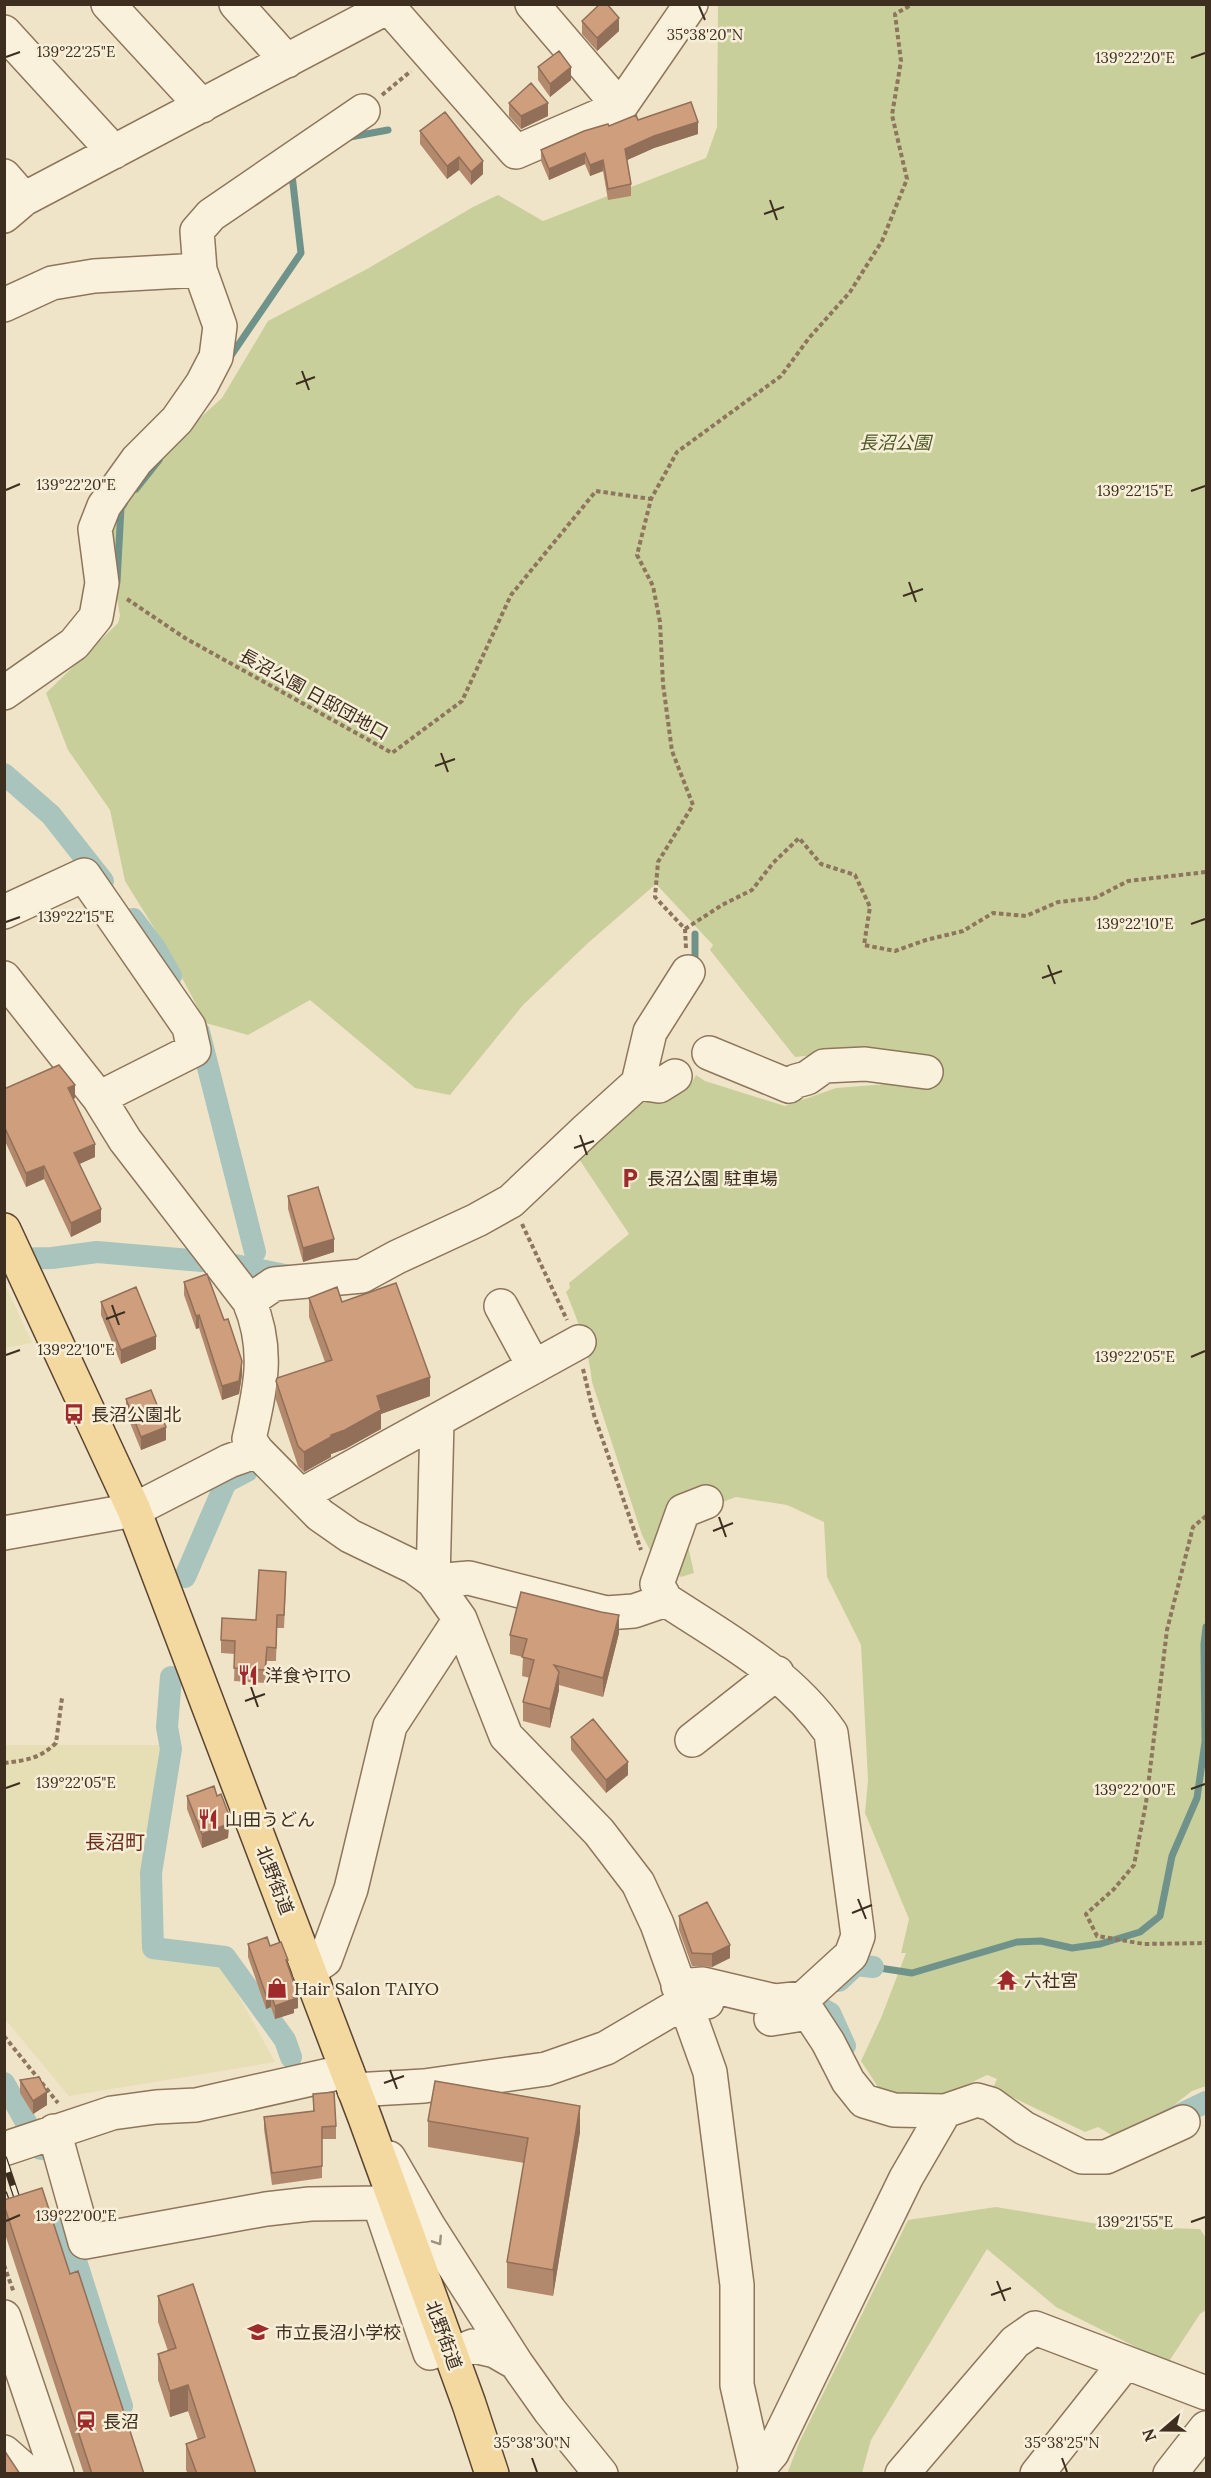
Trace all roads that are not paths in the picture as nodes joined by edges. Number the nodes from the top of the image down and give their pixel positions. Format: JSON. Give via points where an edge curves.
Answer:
{"nodes":[{"id":1,"x":108,"y":4,"type":"edge"},
{"id":2,"x":236,"y":4,"type":"edge"},
{"id":3,"x":532,"y":4,"type":"edge"},
{"id":4,"x":689,"y":5,"type":"edge"},
{"id":5,"x":387,"y":6,"type":"edge"},
{"id":6,"x":4,"y":32,"type":"edge"},
{"id":7,"x":287,"y":61,"type":"junction"},
{"id":8,"x":202,"y":106,"type":"junction"},
{"id":9,"x":621,"y":107,"type":"junction"},
{"id":10,"x":363,"y":111,"type":"road end"},
{"id":11,"x":114,"y":152,"type":"junction"},
{"id":12,"x":11,"y":197,"type":"edge"},
{"id":13,"x":200,"y":270,"type":"junction"},
{"id":14,"x":4,"y":305,"type":"edge"},
{"id":15,"x":4,"y":693,"type":"edge"},
{"id":16,"x":4,"y":912,"type":"edge"},
{"id":17,"x":688,"y":972,"type":"road end"},
{"id":18,"x":4,"y":978,"type":"edge"},
{"id":19,"x":710,"y":1053,"type":"dead end"},
{"id":20,"x":926,"y":1072,"type":"dead end"},
{"id":21,"x":675,"y":1076,"type":"dead end"},
{"id":22,"x":638,"y":1083,"type":"junction"},
{"id":23,"x":99,"y":1098,"type":"junction"},
{"id":24,"x":4,"y":1230,"type":"edge"},
{"id":25,"x":249,"y":1301,"type":"junction"},
{"id":26,"x":501,"y":1306,"type":"dead end"},
{"id":27,"x":579,"y":1342,"type":"road end"},
{"id":28,"x":534,"y":1367,"type":"junction"},
{"id":29,"x":436,"y":1421,"type":"junction"},
{"id":30,"x":257,"y":1451,"type":"junction"},
{"id":31,"x":301,"y":1495,"type":"junction"},
{"id":32,"x":706,"y":1502,"type":"dead end"},
{"id":33,"x":134,"y":1510,"type":"junction"},
{"id":34,"x":4,"y":1533,"type":"edge"},
{"id":35,"x":433,"y":1581,"type":"junction"},
{"id":36,"x":662,"y":1592,"type":"junction"},
{"id":37,"x":460,"y":1619,"type":"junction"},
{"id":38,"x":777,"y":1673,"type":"junction"},
{"id":39,"x":692,"y":1740,"type":"dead end"},
{"id":40,"x":309,"y":1971,"type":"junction"},
{"id":41,"x":682,"y":1994,"type":"junction"},
{"id":42,"x":356,"y":2093,"type":"junction"},
{"id":43,"x":945,"y":2111,"type":"junction"},
{"id":44,"x":1183,"y":2122,"type":"dead end"},
{"id":45,"x":65,"y":2128,"type":"junction"},
{"id":46,"x":4,"y":2149,"type":"edge"},
{"id":47,"x":10,"y":2307,"type":"edge"},
{"id":48,"x":441,"y":2354,"type":"junction"},
{"id":49,"x":1125,"y":2362,"type":"junction"},
{"id":50,"x":516,"y":2363,"type":"junction"},
{"id":51,"x":1206,"y":2393,"type":"edge"},
{"id":52,"x":1206,"y":2428,"type":"edge"},
{"id":53,"x":755,"y":2472,"type":"edge"},
{"id":54,"x":57,"y":2474,"type":"edge"},
{"id":55,"x":492,"y":2474,"type":"edge"},
{"id":56,"x":600,"y":2474,"type":"edge"},
{"id":57,"x":902,"y":2474,"type":"edge"},
{"id":58,"x":1037,"y":2474,"type":"edge"},
{"id":59,"x":1170,"y":2474,"type":"edge"}],
"edges":[{"from":1,"to":8,"type":"street"},
{"from":2,"to":7,"type":"street"},
{"from":3,"to":9,"type":"street"},
{"from":4,"to":9,"type":"street"},
{"from":5,"to":7,"type":"street"},
{"from":5,"to":9,"type":"street","via":[[516,152]]},
{"from":6,"to":11,"type":"street"},
{"from":7,"to":8,"type":"street"},
{"from":8,"to":11,"type":"street"},
{"from":10,"to":13,"type":"street","via":[[211,215],[197,231]]},
{"from":11,"to":12,"type":"street"},
{"from":13,"to":14,"type":"street","via":[[94,276],[52,284]]},
{"from":13,"to":15,"type":"street","via":[[220,326],[216,357],[177,420],[136,459],[104,506],[95,529],[102,583],[96,617],[74,644]]},
{"from":16,"to":23,"type":"street","via":[[84,875],[189,1027],[194,1050]]},
{"from":17,"to":22,"type":"street","via":[[650,1032]]},
{"from":18,"to":23,"type":"street"},
{"from":19,"to":20,"type":"street","via":[[789,1086],[824,1066],[865,1064]]},
{"from":21,"to":22,"type":"street","via":[[659,1086]]},
{"from":22,"to":25,"type":"street","via":[[589,1134],[511,1201],[362,1276],[274,1284]]},
{"from":23,"to":25,"type":"street","via":[[124,1140]]},
{"from":24,"to":33,"type":"main road","name":"北野街道"},
{"from":25,"to":30,"type":"street","via":[[257,1320],[262,1358],[249,1439]]},
{"from":26,"to":28,"type":"street"},
{"from":27,"to":28,"type":"street"},
{"from":28,"to":29,"type":"street"},
{"from":29,"to":31,"type":"street"},
{"from":29,"to":35,"type":"street"},
{"from":30,"to":31,"type":"street"},
{"from":30,"to":33,"type":"street","via":[[229,1461]]},
{"from":31,"to":35,"type":"street","via":[[320,1515],[350,1536],[414,1567]]},
{"from":32,"to":36,"type":"street","via":[[683,1510]]},
{"from":33,"to":34,"type":"street"},
{"from":33,"to":40,"type":"main road","name":"北野街道"},
{"from":35,"to":36,"type":"street","via":[[469,1578],[606,1613],[634,1611]]},
{"from":35,"to":37,"type":"street"},
{"from":36,"to":38,"type":"street"},
{"from":37,"to":40,"type":"street","via":[[390,1726],[351,1889],[325,1960]]},
{"from":37,"to":41,"type":"street","via":[[506,1736],[599,1832],[638,1883]]},
{"from":38,"to":39,"type":"street"},
{"from":38,"to":41,"type":"street","via":[[831,1733],[858,1936],[851,1955],[804,1998],[775,2001],[703,1984]]},
{"from":40,"to":42,"type":"main road","name":"北野街道"},
{"from":41,"to":42,"type":"street","via":[[606,2048],[546,2069]]},
{"from":41,"to":43,"type":"street","via":[[770,2019],[809,2013],[864,2101],[894,2110]]},
{"from":41,"to":53,"type":"street","via":[[710,2072],[737,2285],[737,2385]]},
{"from":42,"to":45,"type":"street","via":[[156,2107],[112,2113]]},
{"from":42,"to":48,"type":"main road","name":"北野街道"},
{"from":42,"to":50,"type":"street","one_way":true,"via":[[429,2227]]},
{"from":43,"to":44,"type":"street","via":[[977,2100],[991,2104],[1024,2128],[1082,2157],[1106,2157]]},
{"from":43,"to":53,"type":"street","via":[[906,2178],[772,2453]]},
{"from":45,"to":46,"type":"street"},
{"from":45,"to":48,"type":"street","via":[[85,2242],[266,2209],[379,2203]]},
{"from":47,"to":54,"type":"street"},
{"from":48,"to":50,"type":"street","via":[[473,2346],[495,2351]]},
{"from":48,"to":55,"type":"main road","name":"北野街道"},
{"from":49,"to":51,"type":"street"},
{"from":49,"to":57,"type":"street","via":[[1035,2328],[1015,2342]]},
{"from":49,"to":58,"type":"street"},
{"from":50,"to":56,"type":"street"},
{"from":52,"to":59,"type":"street"}]}
